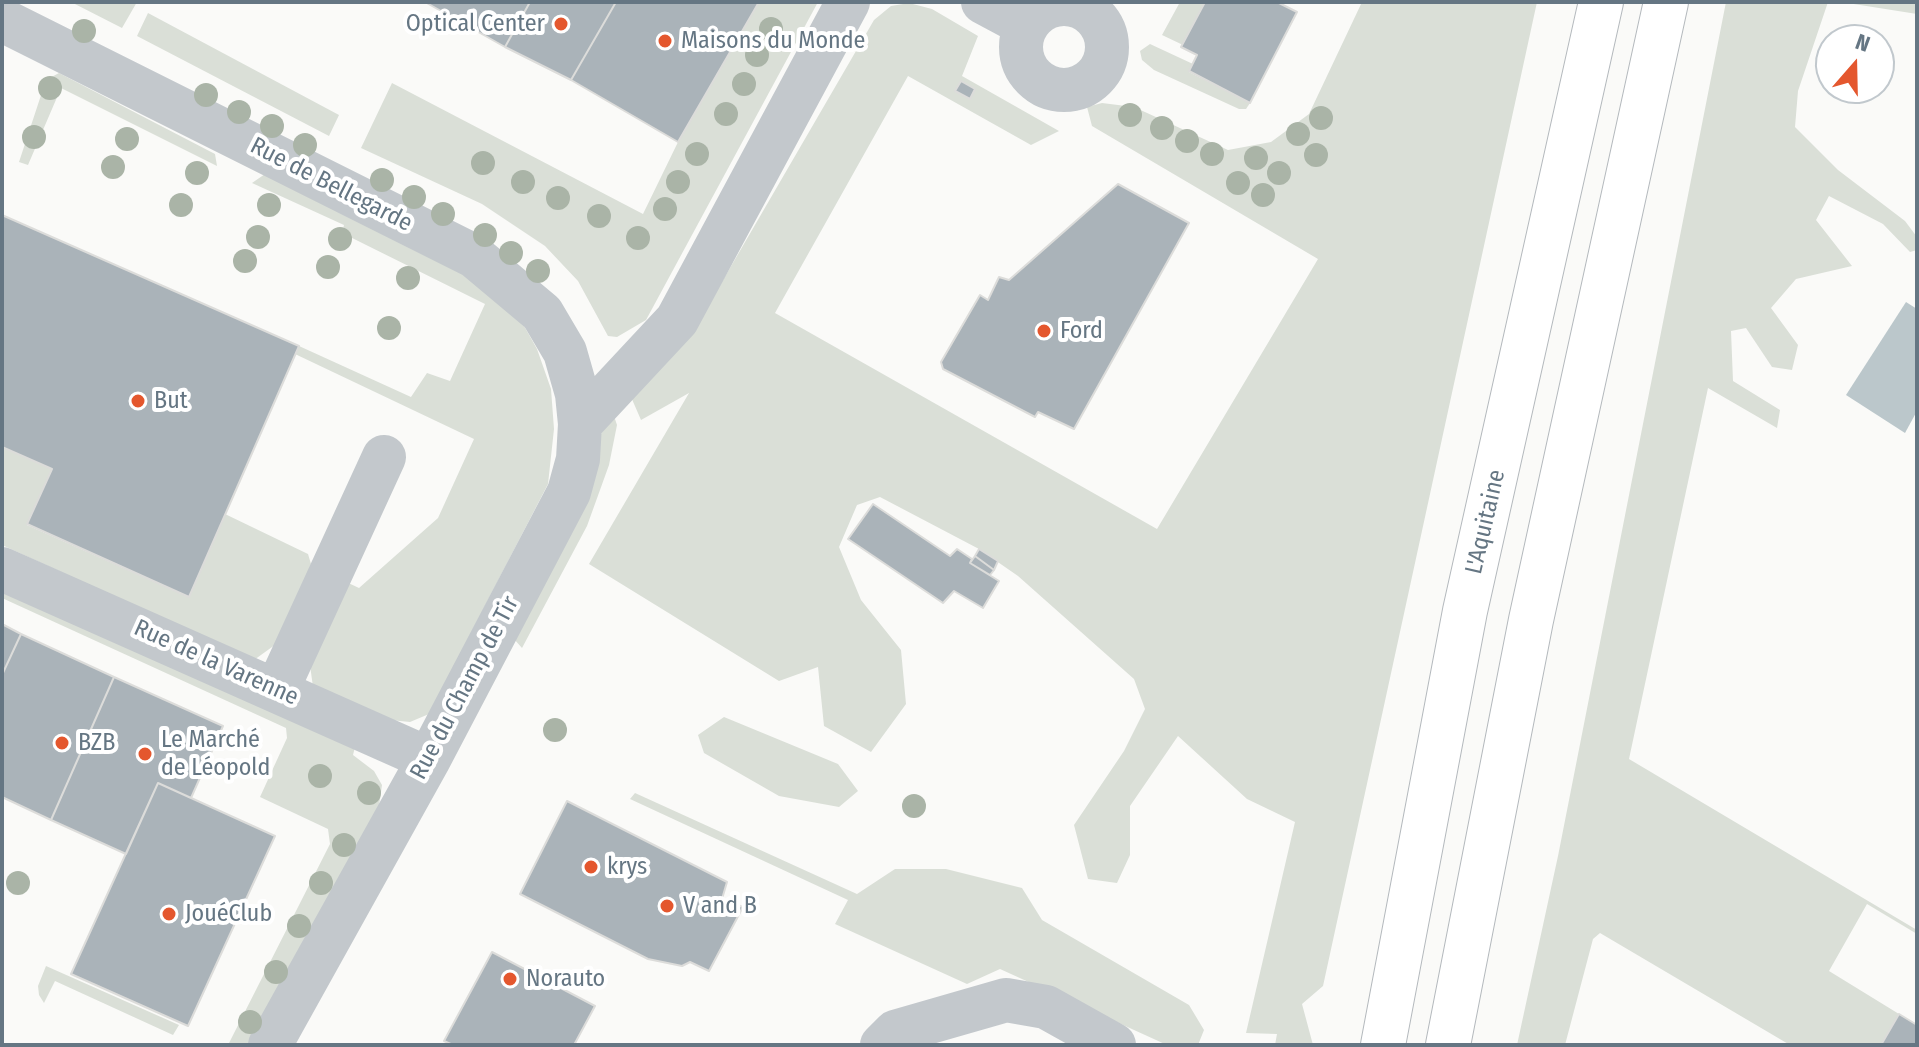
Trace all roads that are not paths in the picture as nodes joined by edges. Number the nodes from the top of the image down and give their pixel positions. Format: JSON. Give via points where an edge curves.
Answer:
{"nodes":[{"id":1,"x":848,"y":2,"type":"edge"},
{"id":2,"x":983,"y":2,"type":"edge"},
{"id":3,"x":1601,"y":2,"type":"edge"},
{"id":4,"x":1666,"y":2,"type":"edge"},
{"id":5,"x":2,"y":20,"type":"edge"},
{"id":6,"x":1026,"y":25,"type":"dead end"},
{"id":7,"x":660,"y":341,"type":"junction"},
{"id":8,"x":565,"y":352,"type":"junction"},
{"id":9,"x":580,"y":424,"type":"junction"},
{"id":10,"x":384,"y":457,"type":"dead end"},
{"id":11,"x":2,"y":569,"type":"edge"},
{"id":12,"x":277,"y":690,"type":"junction"},
{"id":13,"x":429,"y":759,"type":"junction"},
{"id":14,"x":270,"y":1045,"type":"edge"},
{"id":15,"x":882,"y":1045,"type":"edge"},
{"id":16,"x":1114,"y":1045,"type":"edge"},
{"id":17,"x":1383,"y":1045,"type":"edge"},
{"id":18,"x":1448,"y":1045,"type":"edge"}],
"edges":[{"from":1,"to":7,"type":"street","via":[[677,320]]},
{"from":2,"to":6,"type":"street"},
{"from":3,"to":17,"type":"highway","name":"L'Aquitaine","via":[[1465,611]]},
{"from":4,"to":18,"type":"highway","via":[[1531,620]]},
{"from":5,"to":8,"type":"street","name":"Rue de Bellegarde","via":[[474,256],[542,313]]},
{"from":7,"to":8,"type":"street","via":[[606,354]]},
{"from":7,"to":9,"type":"street"},
{"from":8,"to":9,"type":"street","name":"Rue de Bellegarde"},
{"from":9,"to":13,"type":"street","name":"Rue du Champ de Tir","via":[[569,492]]},
{"from":10,"to":12,"type":"street"},
{"from":11,"to":12,"type":"street","name":"Rue de la Varenne"},
{"from":12,"to":13,"type":"street","name":"Rue de la Varenne"},
{"from":13,"to":14,"type":"street","name":"Rue du Champ de Tir"},
{"from":15,"to":16,"type":"street","via":[[895,1032],[1006,1000],[1046,1007]]}]}
